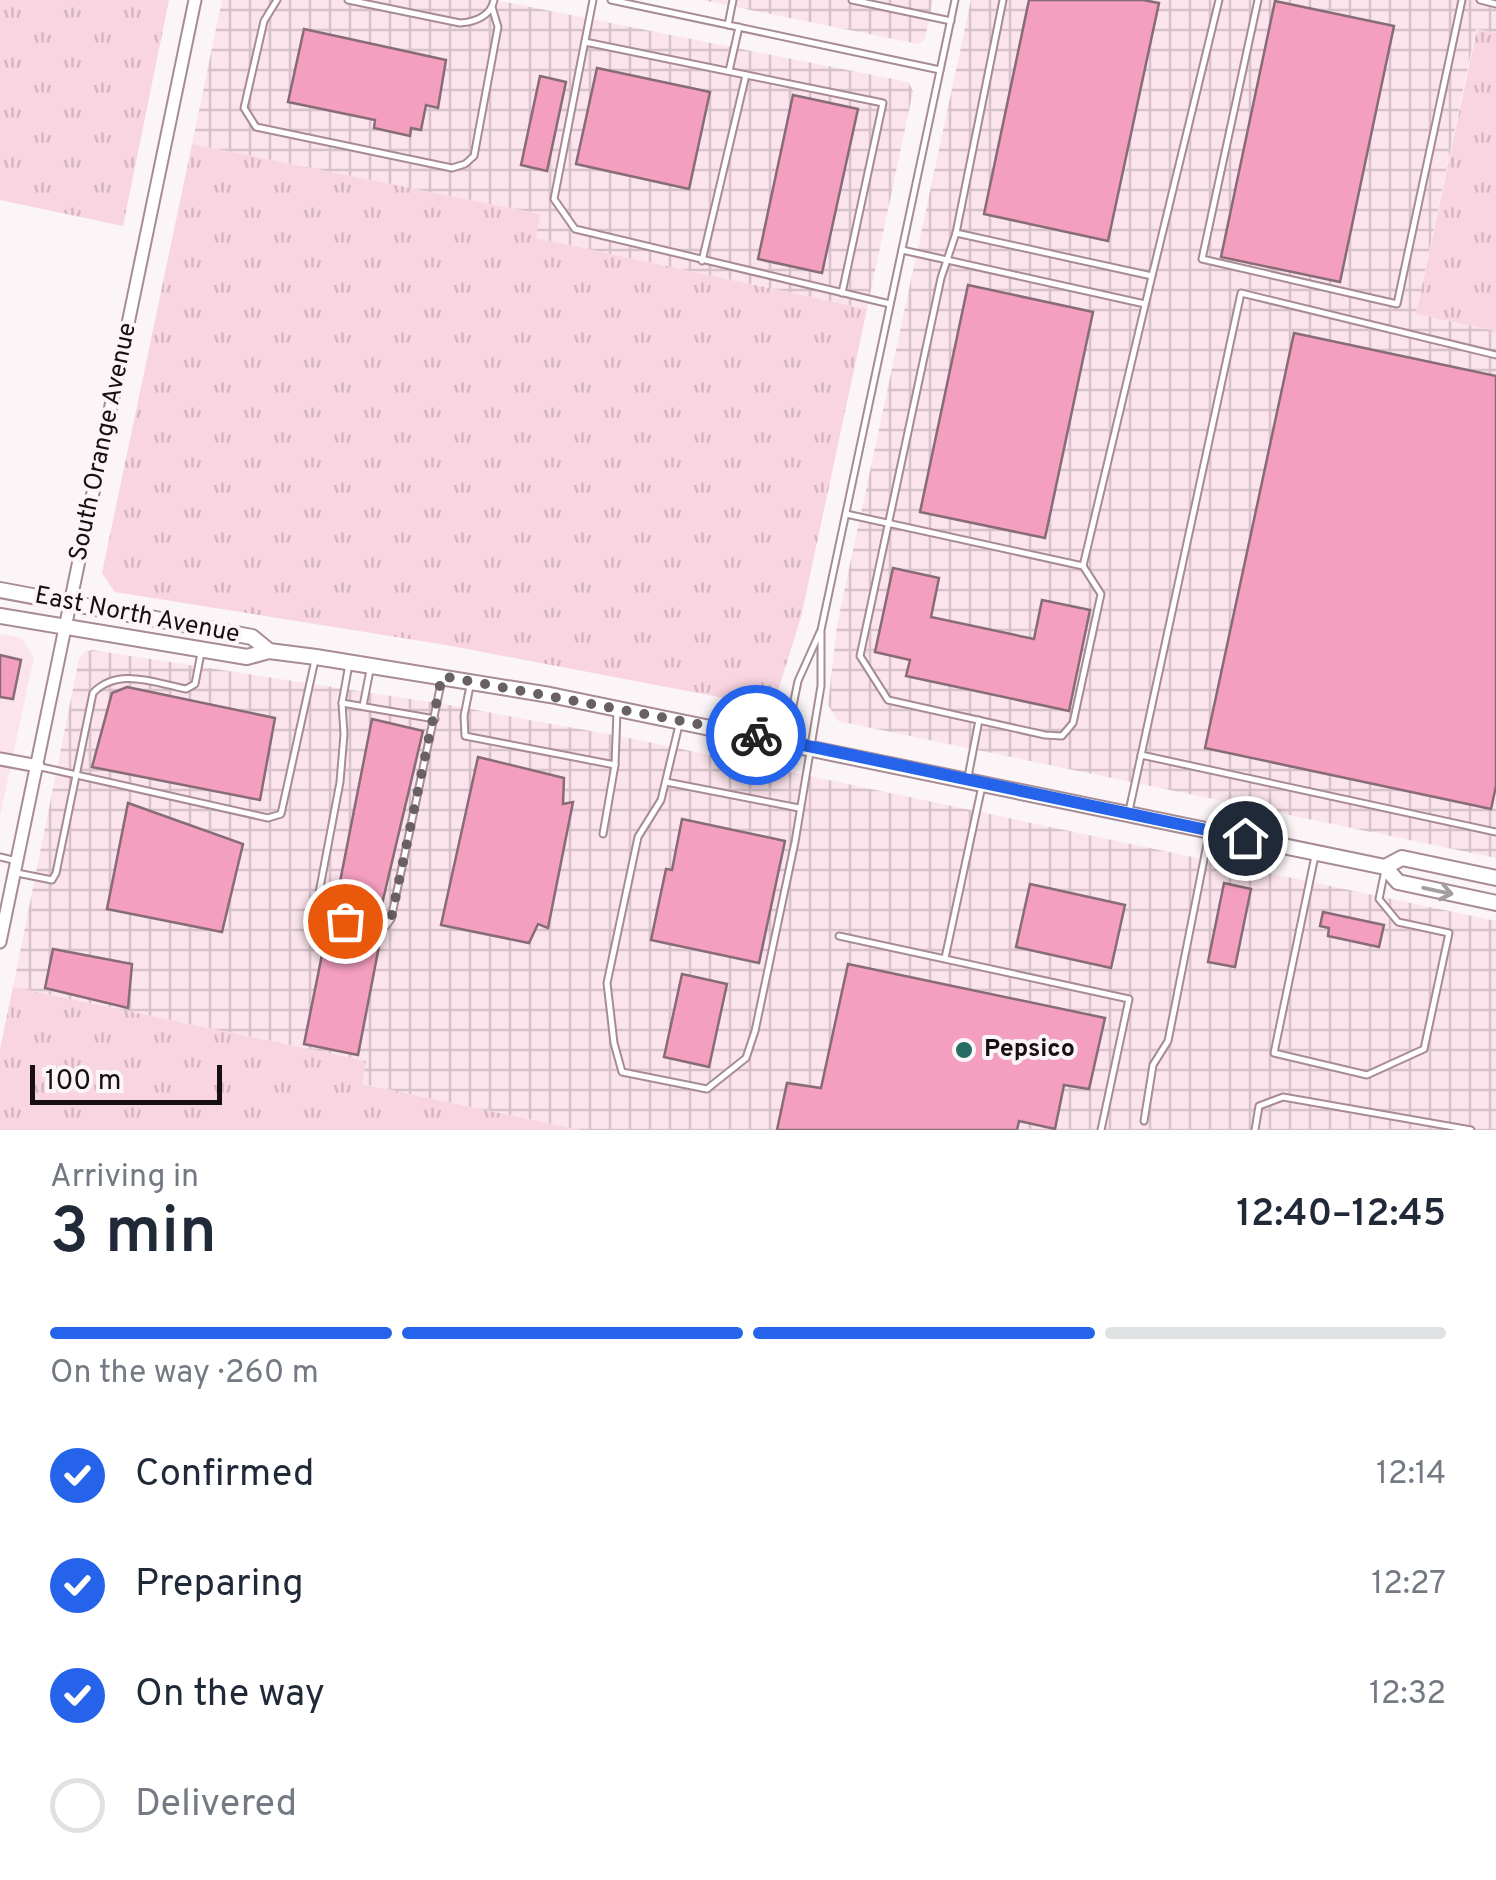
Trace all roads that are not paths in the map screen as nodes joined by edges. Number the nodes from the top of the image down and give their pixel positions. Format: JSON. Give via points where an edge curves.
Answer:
{"nodes":[{"id":1,"x":194,"y":0,"type":"edge"},
{"id":2,"x":277,"y":0,"type":"edge"},
{"id":3,"x":348,"y":0,"type":"edge"},
{"id":4,"x":593,"y":0,"type":"edge"},
{"id":5,"x":611,"y":0,"type":"edge"},
{"id":6,"x":733,"y":0,"type":"edge"},
{"id":7,"x":852,"y":0,"type":"edge"},
{"id":8,"x":955,"y":0,"type":"edge"},
{"id":9,"x":1003,"y":0,"type":"edge"},
{"id":10,"x":1219,"y":0,"type":"edge"},
{"id":11,"x":1258,"y":0,"type":"edge"},
{"id":12,"x":1462,"y":0,"type":"edge"},
{"id":13,"x":1480,"y":0,"type":"edge"},
{"id":14,"x":493,"y":4,"type":"edge"},
{"id":15,"x":1496,"y":4,"type":"edge"},
{"id":16,"x":950,"y":20,"type":"junction"},
{"id":17,"x":728,"y":25,"type":"junction"},
{"id":18,"x":739,"y":28,"type":"junction"},
{"id":19,"x":585,"y":42,"type":"junction"},
{"id":20,"x":940,"y":70,"type":"junction"},
{"id":21,"x":729,"y":71,"type":"junction"},
{"id":22,"x":746,"y":74,"type":"junction"},
{"id":23,"x":956,"y":233,"type":"junction"},
{"id":24,"x":902,"y":250,"type":"junction"},
{"id":25,"x":948,"y":260,"type":"junction"},
{"id":26,"x":702,"y":261,"type":"junction"},
{"id":27,"x":1152,"y":276,"type":"junction"},
{"id":28,"x":842,"y":293,"type":"junction"},
{"id":29,"x":890,"y":304,"type":"junction"},
{"id":30,"x":1146,"y":304,"type":"junction"},
{"id":31,"x":1496,"y":355,"type":"edge"},
{"id":32,"x":846,"y":514,"type":"junction"},
{"id":33,"x":889,"y":524,"type":"junction"},
{"id":34,"x":1082,"y":566,"type":"junction"},
{"id":35,"x":0,"y":590,"type":"edge"},
{"id":36,"x":71,"y":604,"type":"junction"},
{"id":37,"x":0,"y":616,"type":"edge"},
{"id":38,"x":66,"y":628,"type":"junction"},
{"id":39,"x":821,"y":630,"type":"junction"},
{"id":40,"x":201,"y":650,"type":"junction"},
{"id":41,"x":269,"y":651,"type":"junction"},
{"id":42,"x":316,"y":657,"type":"junction"},
{"id":43,"x":350,"y":661,"type":"junction"},
{"id":44,"x":372,"y":664,"type":"junction"},
{"id":45,"x":442,"y":676,"type":"junction"},
{"id":46,"x":471,"y":681,"type":"junction"},
{"id":47,"x":342,"y":703,"type":"junction"},
{"id":48,"x":363,"y":706,"type":"junction"},
{"id":49,"x":617,"y":708,"type":"junction"},
{"id":50,"x":435,"y":718,"type":"junction"},
{"id":51,"x":680,"y":720,"type":"junction"},
{"id":52,"x":979,"y":720,"type":"junction"},
{"id":53,"x":786,"y":741,"type":"junction"},
{"id":54,"x":810,"y":746,"type":"junction"},
{"id":55,"x":1141,"y":755,"type":"junction"},
{"id":56,"x":0,"y":758,"type":"edge"},
{"id":57,"x":615,"y":765,"type":"junction"},
{"id":58,"x":38,"y":766,"type":"junction"},
{"id":59,"x":77,"y":777,"type":"junction"},
{"id":60,"x":975,"y":781,"type":"junction"},
{"id":61,"x":666,"y":782,"type":"junction"},
{"id":62,"x":799,"y":808,"type":"junction"},
{"id":63,"x":1128,"y":814,"type":"junction"},
{"id":64,"x":1210,"y":831,"type":"junction"},
{"id":65,"x":1496,"y":832,"type":"edge"},
{"id":66,"x":603,"y":834,"type":"dead end"},
{"id":67,"x":1316,"y":853,"type":"junction"},
{"id":68,"x":0,"y":857,"type":"edge"},
{"id":69,"x":15,"y":867,"type":"junction"},
{"id":70,"x":1386,"y":868,"type":"junction"},
{"id":71,"x":1496,"y":878,"type":"edge"},
{"id":72,"x":1496,"y":903,"type":"edge"},
{"id":73,"x":839,"y":936,"type":"dead end"},
{"id":74,"x":0,"y":942,"type":"edge"},
{"id":75,"x":945,"y":958,"type":"junction"},
{"id":76,"x":1144,"y":1121,"type":"dead end"},
{"id":77,"x":1101,"y":1130,"type":"edge"},
{"id":78,"x":1255,"y":1130,"type":"edge"},
{"id":79,"x":1471,"y":1130,"type":"edge"}],
"edges":[{"from":1,"to":36,"type":"street","name":"South Orange Avenue"},
{"from":2,"to":14,"type":"lane","via":[[264,22],[244,108],[256,127],[452,168],[474,156],[498,27]]},
{"from":3,"to":14,"type":"lane","via":[[460,23],[475,22]]},
{"from":4,"to":19,"type":"lane"},
{"from":5,"to":17,"type":"lane"},
{"from":6,"to":17,"type":"lane"},
{"from":7,"to":16,"type":"lane"},
{"from":8,"to":16,"type":"lane"},
{"from":9,"to":23,"type":"lane"},
{"from":10,"to":27,"type":"lane"},
{"from":11,"to":12,"type":"lane","via":[[1202,259],[1397,304]]},
{"from":13,"to":15,"type":"lane"},
{"from":16,"to":20,"type":"lane"},
{"from":17,"to":18,"type":"lane"},
{"from":18,"to":20,"type":"lane"},
{"from":18,"to":21,"type":"lane"},
{"from":19,"to":21,"type":"lane"},
{"from":19,"to":26,"type":"lane","via":[[554,199],[575,229]]},
{"from":20,"to":24,"type":"lane"},
{"from":21,"to":22,"type":"lane"},
{"from":22,"to":26,"type":"lane"},
{"from":22,"to":28,"type":"lane","via":[[883,102]]},
{"from":23,"to":25,"type":"lane"},
{"from":23,"to":27,"type":"lane"},
{"from":24,"to":25,"type":"lane"},
{"from":24,"to":29,"type":"lane"},
{"from":25,"to":30,"type":"lane"},
{"from":25,"to":33,"type":"lane"},
{"from":26,"to":28,"type":"lane"},
{"from":27,"to":30,"type":"lane"},
{"from":28,"to":29,"type":"lane"},
{"from":29,"to":32,"type":"lane"},
{"from":30,"to":34,"type":"lane"},
{"from":31,"to":55,"type":"lane","via":[[1240,293]]},
{"from":32,"to":33,"type":"lane"},
{"from":32,"to":39,"type":"lane"},
{"from":33,"to":34,"type":"lane"},
{"from":33,"to":52,"type":"lane","via":[[860,656],[888,700]]},
{"from":34,"to":52,"type":"lane","via":[[1100,594],[1067,734]]},
{"from":35,"to":36,"type":"street","name":"East North Avenue"},
{"from":36,"to":38,"type":"street","name":"South Orange Avenue"},
{"from":36,"to":41,"type":"street","name":"East North Avenue","via":[[252,637]]},
{"from":37,"to":38,"type":"street","name":"East North Avenue"},
{"from":38,"to":40,"type":"street","name":"East North Avenue"},
{"from":38,"to":58,"type":"street","name":"South Orange Avenue"},
{"from":39,"to":53,"type":"lane","via":[[798,681]]},
{"from":39,"to":54,"type":"lane","via":[[822,686]]},
{"from":40,"to":41,"type":"street","name":"East North Avenue","via":[[247,657]]},
{"from":40,"to":59,"type":"lane","via":[[195,684],[186,690],[121,677],[102,683],[93,693]]},
{"from":41,"to":42,"type":"street","name":"East North Avenue"},
{"from":42,"to":43,"type":"street","name":"East North Avenue"},
{"from":42,"to":59,"type":"lane","via":[[280,814],[268,818]]},
{"from":43,"to":44,"type":"street","name":"East North Avenue"},
{"from":43,"to":47,"type":"lane"},
{"from":44,"to":45,"type":"street","name":"East North Avenue"},
{"from":44,"to":48,"type":"lane"},
{"from":45,"to":46,"type":"street","name":"East North Avenue"},
{"from":45,"to":50,"type":"lane"},
{"from":46,"to":49,"type":"street","name":"East North Avenue"},
{"from":46,"to":57,"type":"lane","via":[[465,736]]},
{"from":47,"to":48,"type":"lane"},
{"from":47,"to":50,"type":"lane","via":[[340,782],[315,914],[345,921],[386,926],[391,919]]},
{"from":48,"to":50,"type":"lane"},
{"from":49,"to":51,"type":"street","name":"East North Avenue"},
{"from":49,"to":57,"type":"lane"},
{"from":51,"to":53,"type":"street","name":"East North Avenue"},
{"from":51,"to":61,"type":"lane"},
{"from":52,"to":60,"type":"lane"},
{"from":53,"to":54,"type":"street","name":"East North Avenue"},
{"from":54,"to":60,"type":"street","name":"East North Avenue"},
{"from":54,"to":62,"type":"lane"},
{"from":55,"to":63,"type":"lane"},
{"from":55,"to":65,"type":"lane"},
{"from":56,"to":58,"type":"street"},
{"from":57,"to":66,"type":"lane"},
{"from":58,"to":59,"type":"lane"},
{"from":58,"to":69,"type":"street","name":"South Orange Avenue"},
{"from":59,"to":69,"type":"lane","via":[[52,880]]},
{"from":60,"to":63,"type":"street","name":"East North Avenue"},
{"from":60,"to":75,"type":"lane"},
{"from":61,"to":62,"type":"lane"},
{"from":61,"to":62,"type":"lane","via":[[638,837],[607,984],[614,1042],[622,1072],[707,1089],[746,1058],[756,1030]]},
{"from":63,"to":64,"type":"street","name":"East North Avenue"},
{"from":64,"to":67,"type":"street","name":"East North Avenue"},
{"from":64,"to":76,"type":"lane","via":[[1168,1041],[1154,1065]]},
{"from":67,"to":70,"type":"street","name":"East North Avenue"},
{"from":67,"to":70,"type":"lane","via":[[1274,1052],[1367,1075],[1424,1049],[1449,933],[1398,922],[1379,900]]},
{"from":68,"to":69,"type":"lane"},
{"from":69,"to":74,"type":"street","name":"South Orange Avenue"},
{"from":70,"to":71,"type":"street","name":"East North Avenue","via":[[1402,858]]},
{"from":70,"to":72,"type":"street","name":"East North Avenue","one_way":true,"via":[[1398,882]]},
{"from":73,"to":75,"type":"lane"},
{"from":75,"to":77,"type":"lane","via":[[1129,999]]},
{"from":78,"to":79,"type":"lane","via":[[1260,1106],[1283,1097]]}]}
